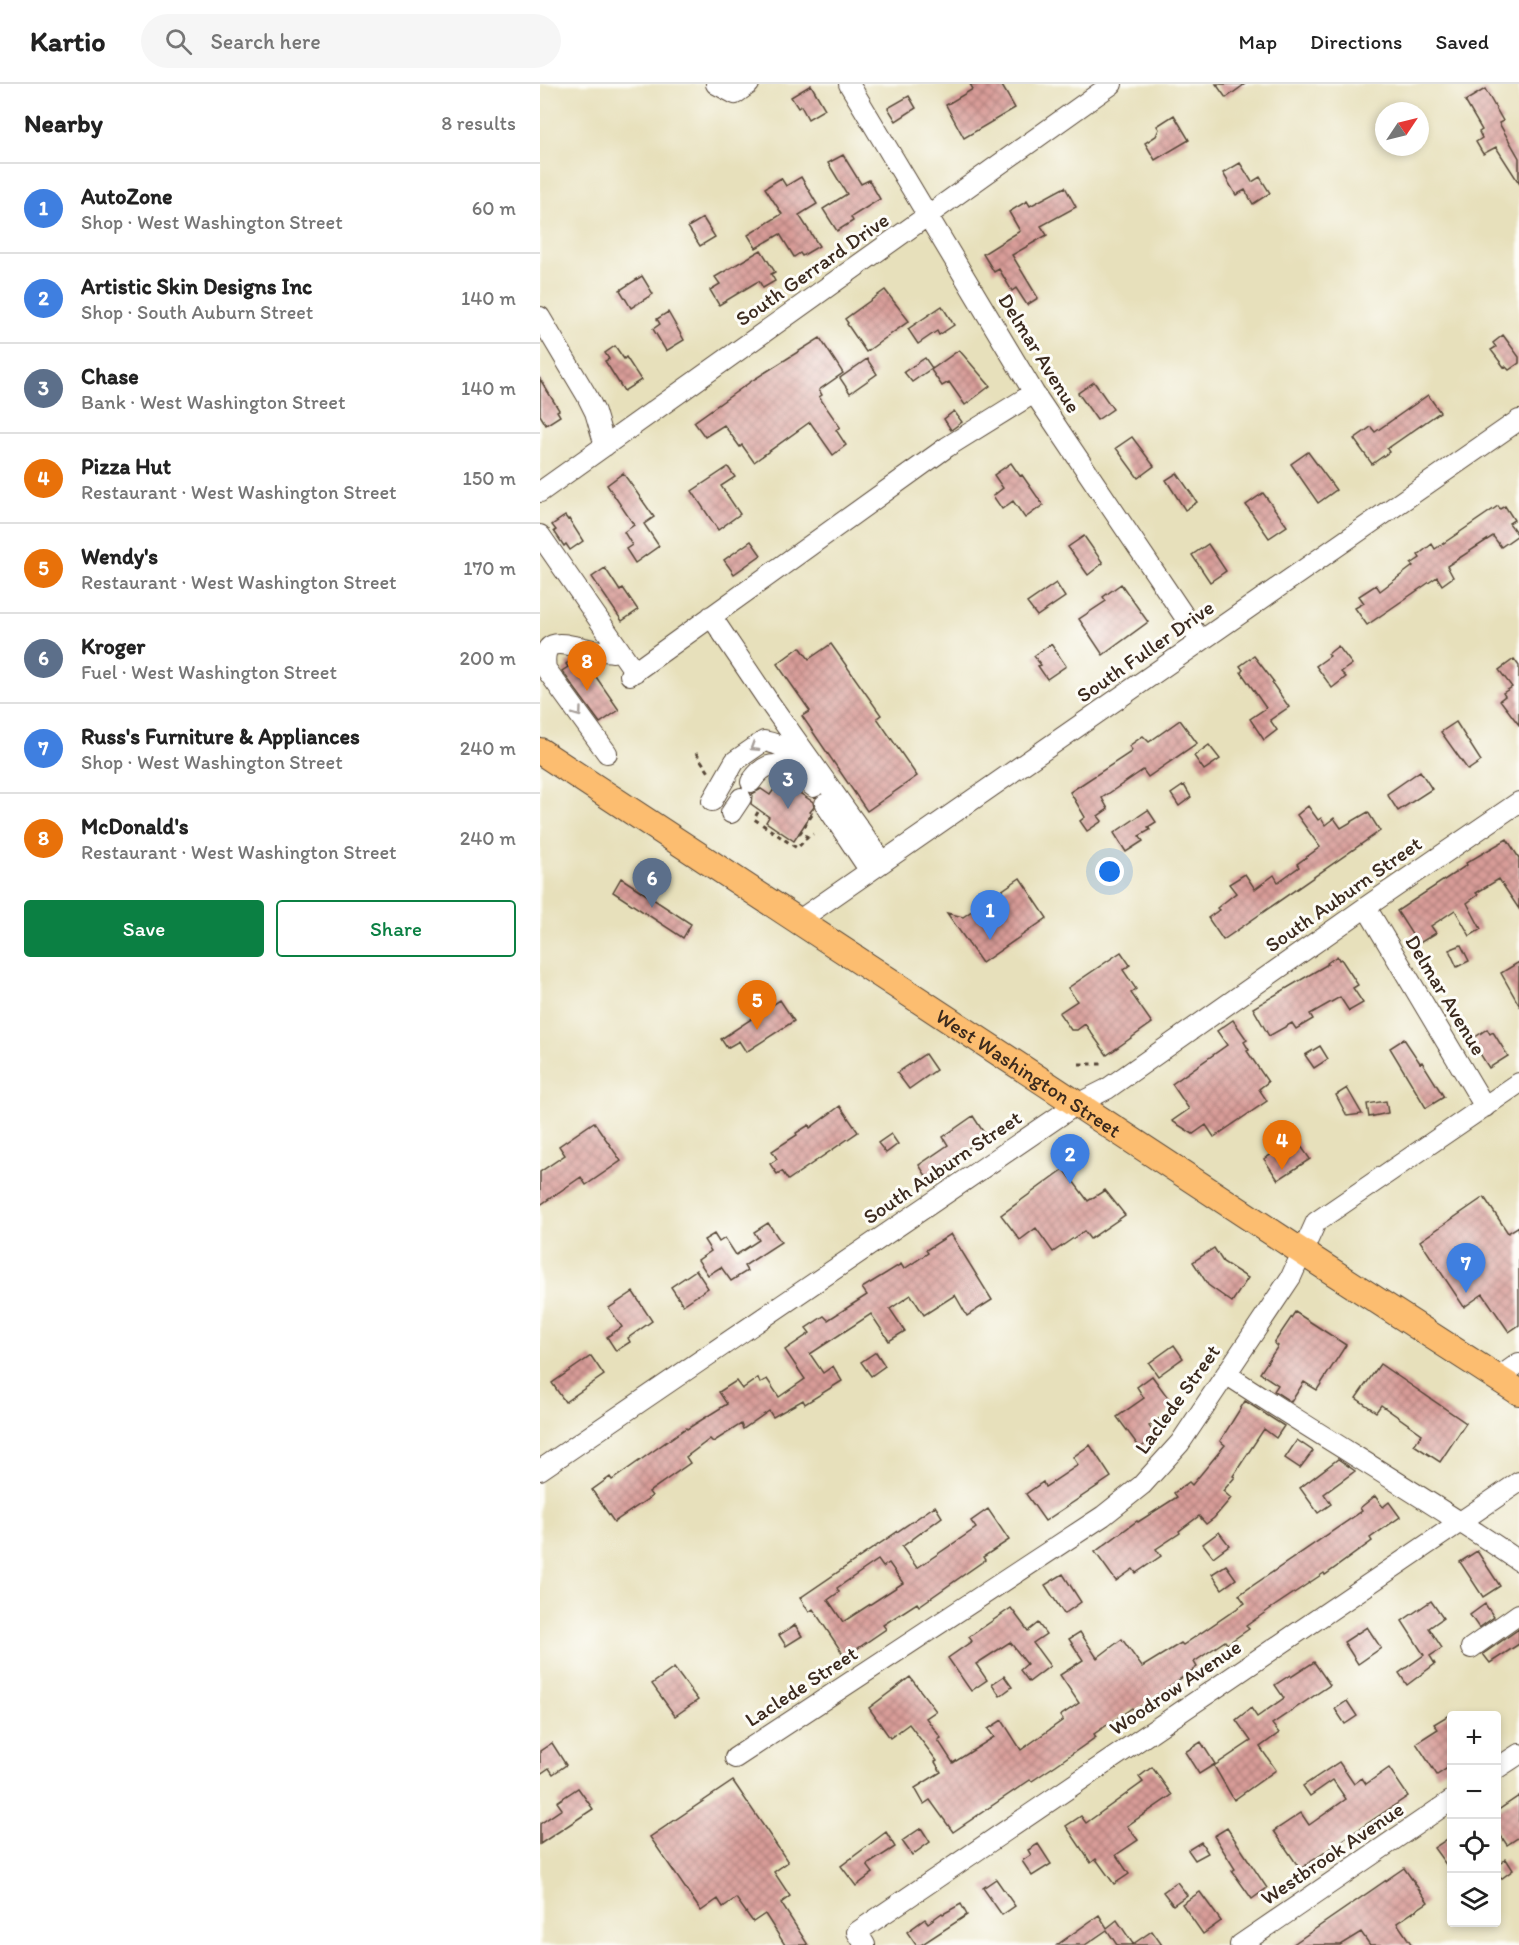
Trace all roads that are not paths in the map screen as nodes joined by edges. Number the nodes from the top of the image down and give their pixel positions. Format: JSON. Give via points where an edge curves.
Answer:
{"nodes":[{"id":1,"x":716,"y":84,"type":"edge"},
{"id":2,"x":849,"y":84,"type":"edge"},
{"id":3,"x":1112,"y":84,"type":"edge"},
{"id":4,"x":742,"y":89,"type":"edge"},
{"id":5,"x":928,"y":216,"type":"junction"},
{"id":6,"x":540,"y":317,"type":"edge"},
{"id":7,"x":1034,"y":393,"type":"junction"},
{"id":8,"x":1519,"y":420,"type":"edge"},
{"id":9,"x":604,"y":446,"type":"junction"},
{"id":10,"x":540,"y":492,"type":"edge"},
{"id":11,"x":540,"y":535,"type":"edge"},
{"id":12,"x":711,"y":616,"type":"junction"},
{"id":13,"x":1201,"y":641,"type":"junction"},
{"id":14,"x":613,"y":652,"type":"dead end"},
{"id":15,"x":540,"y":751,"type":"edge"},
{"id":16,"x":606,"y":753,"type":"dead end"},
{"id":17,"x":814,"y":787,"type":"junction"},
{"id":18,"x":716,"y":794,"type":"road end"},
{"id":19,"x":741,"y":798,"type":"dead end"},
{"id":20,"x":1519,"y":802,"type":"edge"},
{"id":21,"x":876,"y":867,"type":"junction"},
{"id":22,"x":1366,"y":907,"type":"junction"},
{"id":23,"x":798,"y":921,"type":"junction"},
{"id":24,"x":1519,"y":1083,"type":"edge"},
{"id":25,"x":1077,"y":1104,"type":"junction"},
{"id":26,"x":1485,"y":1107,"type":"junction"},
{"id":27,"x":1302,"y":1252,"type":"junction"},
{"id":28,"x":1519,"y":1363,"type":"edge"},
{"id":29,"x":1226,"y":1374,"type":"junction"},
{"id":30,"x":1498,"y":1378,"type":"junction"},
{"id":31,"x":1519,"y":1392,"type":"edge"},
{"id":32,"x":540,"y":1470,"type":"edge"},
{"id":33,"x":1519,"y":1482,"type":"edge"},
{"id":34,"x":1461,"y":1521,"type":"junction"},
{"id":35,"x":1519,"y":1561,"type":"edge"},
{"id":36,"x":1519,"y":1614,"type":"edge"},
{"id":37,"x":1470,"y":1648,"type":"dead end"},
{"id":38,"x":1519,"y":1754,"type":"edge"},
{"id":39,"x":735,"y":1758,"type":"dead end"},
{"id":40,"x":1501,"y":1766,"type":"edge"},
{"id":41,"x":1447,"y":1803,"type":"edge"},
{"id":42,"x":861,"y":1938,"type":"edge"},
{"id":43,"x":1240,"y":1945,"type":"edge"}],
"edges":[{"from":1,"to":4,"type":"street"},
{"from":2,"to":5,"type":"street","name":"Delmar Avenue"},
{"from":3,"to":5,"type":"street","name":"South Gerrard Drive"},
{"from":5,"to":7,"type":"street","name":"Delmar Avenue"},
{"from":5,"to":9,"type":"street","name":"South Gerrard Drive"},
{"from":6,"to":9,"type":"street","via":[[587,396]]},
{"from":7,"to":12,"type":"street","via":[[947,447]]},
{"from":7,"to":13,"type":"street","name":"Delmar Avenue"},
{"from":8,"to":13,"type":"street","name":"South Fuller Drive"},
{"from":9,"to":10,"type":"street","name":"South Gerrard Drive"},
{"from":11,"to":12,"type":"street","via":[[633,673]]},
{"from":12,"to":21,"type":"street"},
{"from":13,"to":21,"type":"street","name":"South Fuller Drive"},
{"from":14,"to":16,"type":"street","one_way":true,"via":[[562,642],[554,645],[544,659],[546,669]]},
{"from":15,"to":23,"type":"main road","name":"West Washington Street"},
{"from":17,"to":18,"type":"street","one_way":true,"via":[[792,754],[780,744],[764,741],[735,761]]},
{"from":17,"to":19,"type":"street","via":[[786,767],[772,764],[762,768]]},
{"from":17,"to":21,"type":"street"},
{"from":20,"to":22,"type":"street","name":"South Auburn Street"},
{"from":21,"to":23,"type":"street","name":"South Fuller Drive"},
{"from":22,"to":25,"type":"street","name":"South Auburn Street","via":[[1107,1089]]},
{"from":22,"to":26,"type":"street","name":"Delmar Avenue"},
{"from":23,"to":25,"type":"main road","name":"West Washington Street"},
{"from":24,"to":26,"type":"street","name":"Laclede Street"},
{"from":25,"to":27,"type":"main road","name":"West Washington Street"},
{"from":25,"to":32,"type":"street","name":"South Auburn Street"},
{"from":26,"to":27,"type":"street","name":"Laclede Street","via":[[1316,1222]]},
{"from":27,"to":29,"type":"street","name":"Laclede Street","via":[[1291,1277]]},
{"from":27,"to":30,"type":"main road","name":"West Washington Street"},
{"from":28,"to":30,"type":"street"},
{"from":29,"to":34,"type":"street"},
{"from":29,"to":39,"type":"street","name":"Laclede Street","via":[[1171,1455],[1114,1508]]},
{"from":30,"to":31,"type":"main road","name":"West Washington Street"},
{"from":33,"to":34,"type":"street","name":"Woodrow Avenue"},
{"from":34,"to":35,"type":"street"},
{"from":34,"to":42,"type":"street","name":"Woodrow Avenue"},
{"from":36,"to":37,"type":"street"},
{"from":38,"to":40,"type":"street"},
{"from":41,"to":43,"type":"street","name":"Westbrook Avenue"}]}
